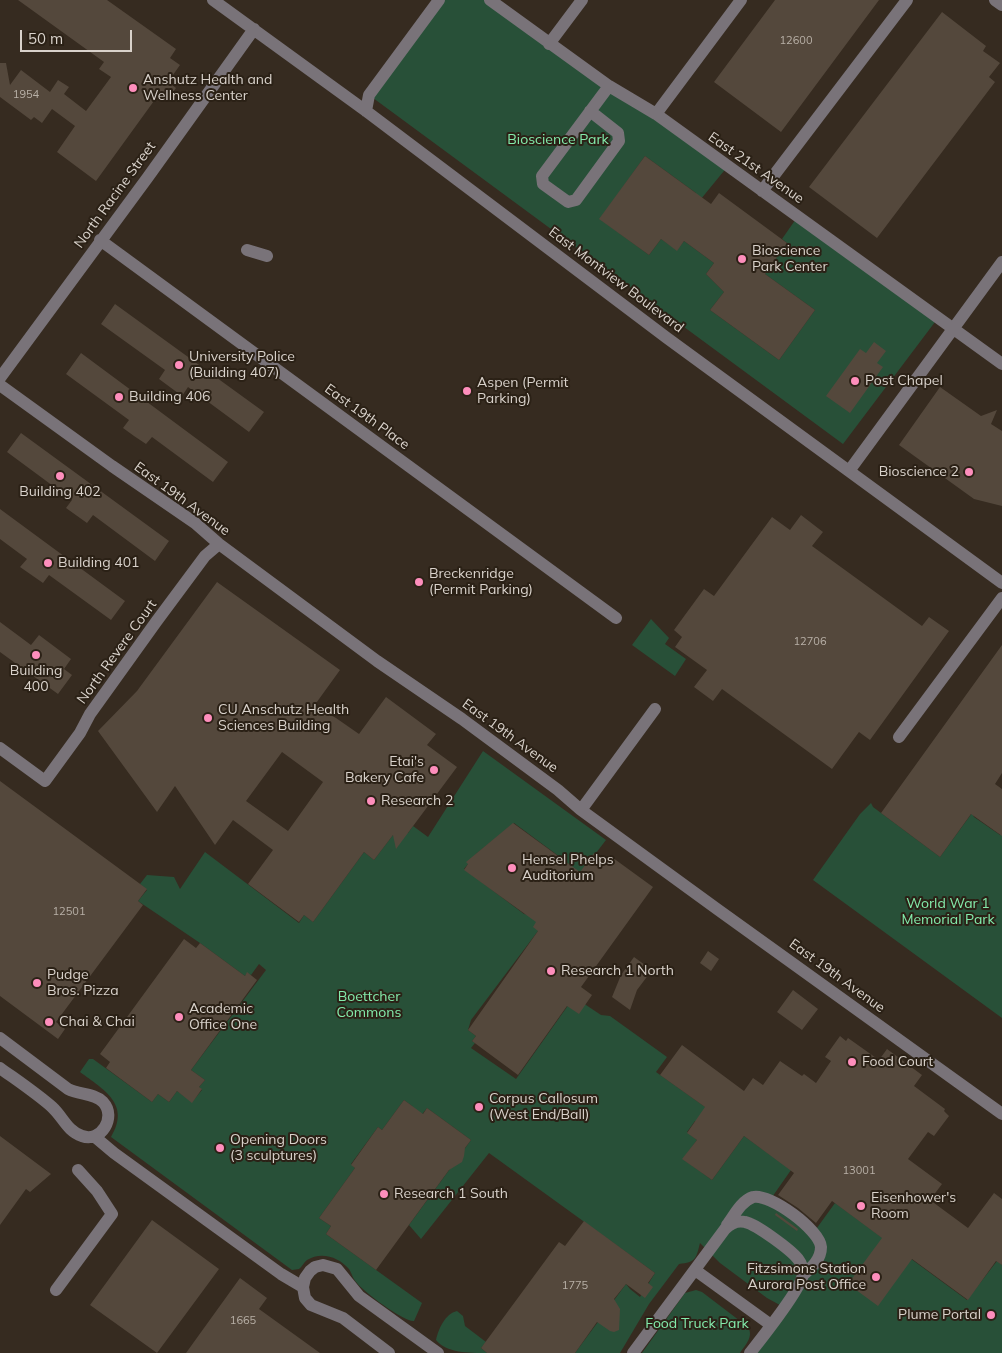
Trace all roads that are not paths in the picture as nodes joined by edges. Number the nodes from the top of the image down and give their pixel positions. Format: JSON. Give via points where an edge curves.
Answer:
{"nodes":[{"id":1,"x":214,"y":0,"type":"edge"},
{"id":2,"x":439,"y":0,"type":"edge"},
{"id":3,"x":490,"y":0,"type":"edge"},
{"id":4,"x":582,"y":0,"type":"edge"},
{"id":5,"x":740,"y":0,"type":"edge"},
{"id":6,"x":907,"y":0,"type":"edge"},
{"id":7,"x":995,"y":0,"type":"edge"},
{"id":8,"x":1002,"y":5,"type":"edge"},
{"id":9,"x":254,"y":29,"type":"junction"},
{"id":10,"x":549,"y":44,"type":"junction"},
{"id":11,"x":609,"y":86,"type":"junction"},
{"id":12,"x":366,"y":111,"type":"junction"},
{"id":13,"x":590,"y":112,"type":"junction"},
{"id":14,"x":656,"y":114,"type":"junction"},
{"id":15,"x":762,"y":192,"type":"junction"},
{"id":16,"x":100,"y":240,"type":"junction"},
{"id":17,"x":247,"y":250,"type":"dead end"},
{"id":18,"x":267,"y":256,"type":"dead end"},
{"id":19,"x":1002,"y":262,"type":"edge"},
{"id":20,"x":954,"y":329,"type":"junction"},
{"id":21,"x":1002,"y":364,"type":"edge"},
{"id":22,"x":0,"y":378,"type":"edge"},
{"id":23,"x":0,"y":384,"type":"edge"},
{"id":24,"x":849,"y":471,"type":"junction"},
{"id":25,"x":218,"y":544,"type":"junction"},
{"id":26,"x":1002,"y":583,"type":"edge"},
{"id":27,"x":1002,"y":598,"type":"edge"},
{"id":28,"x":616,"y":618,"type":"dead end"},
{"id":29,"x":655,"y":709,"type":"dead end"},
{"id":30,"x":899,"y":737,"type":"dead end"},
{"id":31,"x":0,"y":748,"type":"edge"},
{"id":32,"x":581,"y":810,"type":"junction"},
{"id":33,"x":0,"y":1038,"type":"edge"},
{"id":34,"x":0,"y":1068,"type":"edge"},
{"id":35,"x":1002,"y":1114,"type":"edge"},
{"id":36,"x":95,"y":1136,"type":"junction"},
{"id":37,"x":78,"y":1170,"type":"dead end"},
{"id":38,"x":722,"y":1232,"type":"junction"},
{"id":39,"x":695,"y":1270,"type":"junction"},
{"id":40,"x":803,"y":1275,"type":"junction"},
{"id":41,"x":303,"y":1287,"type":"junction"},
{"id":42,"x":56,"y":1290,"type":"dead end"},
{"id":43,"x":771,"y":1325,"type":"junction"},
{"id":44,"x":390,"y":1353,"type":"edge"},
{"id":45,"x":438,"y":1353,"type":"edge"},
{"id":46,"x":632,"y":1353,"type":"edge"},
{"id":47,"x":750,"y":1353,"type":"edge"}],
"edges":[{"from":1,"to":9,"type":"street","name":"East Montview Boulevard"},
{"from":2,"to":12,"type":"street","via":[[369,95]]},
{"from":3,"to":10,"type":"street","name":"East 21st Avenue"},
{"from":4,"to":10,"type":"street"},
{"from":5,"to":14,"type":"street"},
{"from":6,"to":15,"type":"street"},
{"from":7,"to":8,"type":"street"},
{"from":9,"to":12,"type":"street","name":"East Montview Boulevard"},
{"from":9,"to":16,"type":"street","name":"North Racine Street"},
{"from":10,"to":11,"type":"street","name":"East 21st Avenue"},
{"from":11,"to":13,"type":"street"},
{"from":11,"to":14,"type":"street","name":"East 21st Avenue"},
{"from":12,"to":24,"type":"street","name":"East Montview Boulevard"},
{"from":13,"to":13,"type":"street","via":[[542,176],[543,184],[568,202],[576,200],[619,142],[618,133]]},
{"from":14,"to":15,"type":"street","name":"East 21st Avenue"},
{"from":15,"to":20,"type":"street","name":"East 21st Avenue"},
{"from":16,"to":22,"type":"street","name":"North Racine Street"},
{"from":16,"to":28,"type":"street","name":"East 19th Place"},
{"from":17,"to":18,"type":"street"},
{"from":19,"to":20,"type":"street"},
{"from":20,"to":21,"type":"street","name":"East 21st Avenue"},
{"from":20,"to":24,"type":"street"},
{"from":23,"to":25,"type":"street","name":"East 19th Avenue","via":[[194,523]]},
{"from":24,"to":26,"type":"street","name":"East Montview Boulevard"},
{"from":25,"to":31,"type":"street","name":"North Revere Court","via":[[205,556],[45,781]]},
{"from":25,"to":32,"type":"street","name":"East 19th Avenue","via":[[462,719]]},
{"from":27,"to":30,"type":"street"},
{"from":29,"to":32,"type":"street"},
{"from":32,"to":35,"type":"street","name":"East 19th Avenue"},
{"from":33,"to":36,"type":"street","via":[[64,1087],[103,1102],[108,1110],[108,1120]]},
{"from":34,"to":36,"type":"street","via":[[52,1106],[74,1132],[86,1137]]},
{"from":36,"to":41,"type":"street","via":[[273,1269]]},
{"from":37,"to":42,"type":"street","via":[[112,1214]]},
{"from":38,"to":39,"type":"street"},
{"from":38,"to":40,"type":"street","via":[[737,1222],[752,1224],[793,1254],[801,1264]]},
{"from":38,"to":40,"type":"street","via":[[750,1198],[772,1201],[809,1227],[820,1243],[817,1261]]},
{"from":39,"to":43,"type":"street"},
{"from":39,"to":46,"type":"street"},
{"from":40,"to":43,"type":"street"},
{"from":41,"to":44,"type":"street","via":[[313,1306],[343,1318]]},
{"from":41,"to":45,"type":"street","via":[[312,1269],[323,1265],[334,1267],[360,1296]]},
{"from":43,"to":47,"type":"street"}]}
